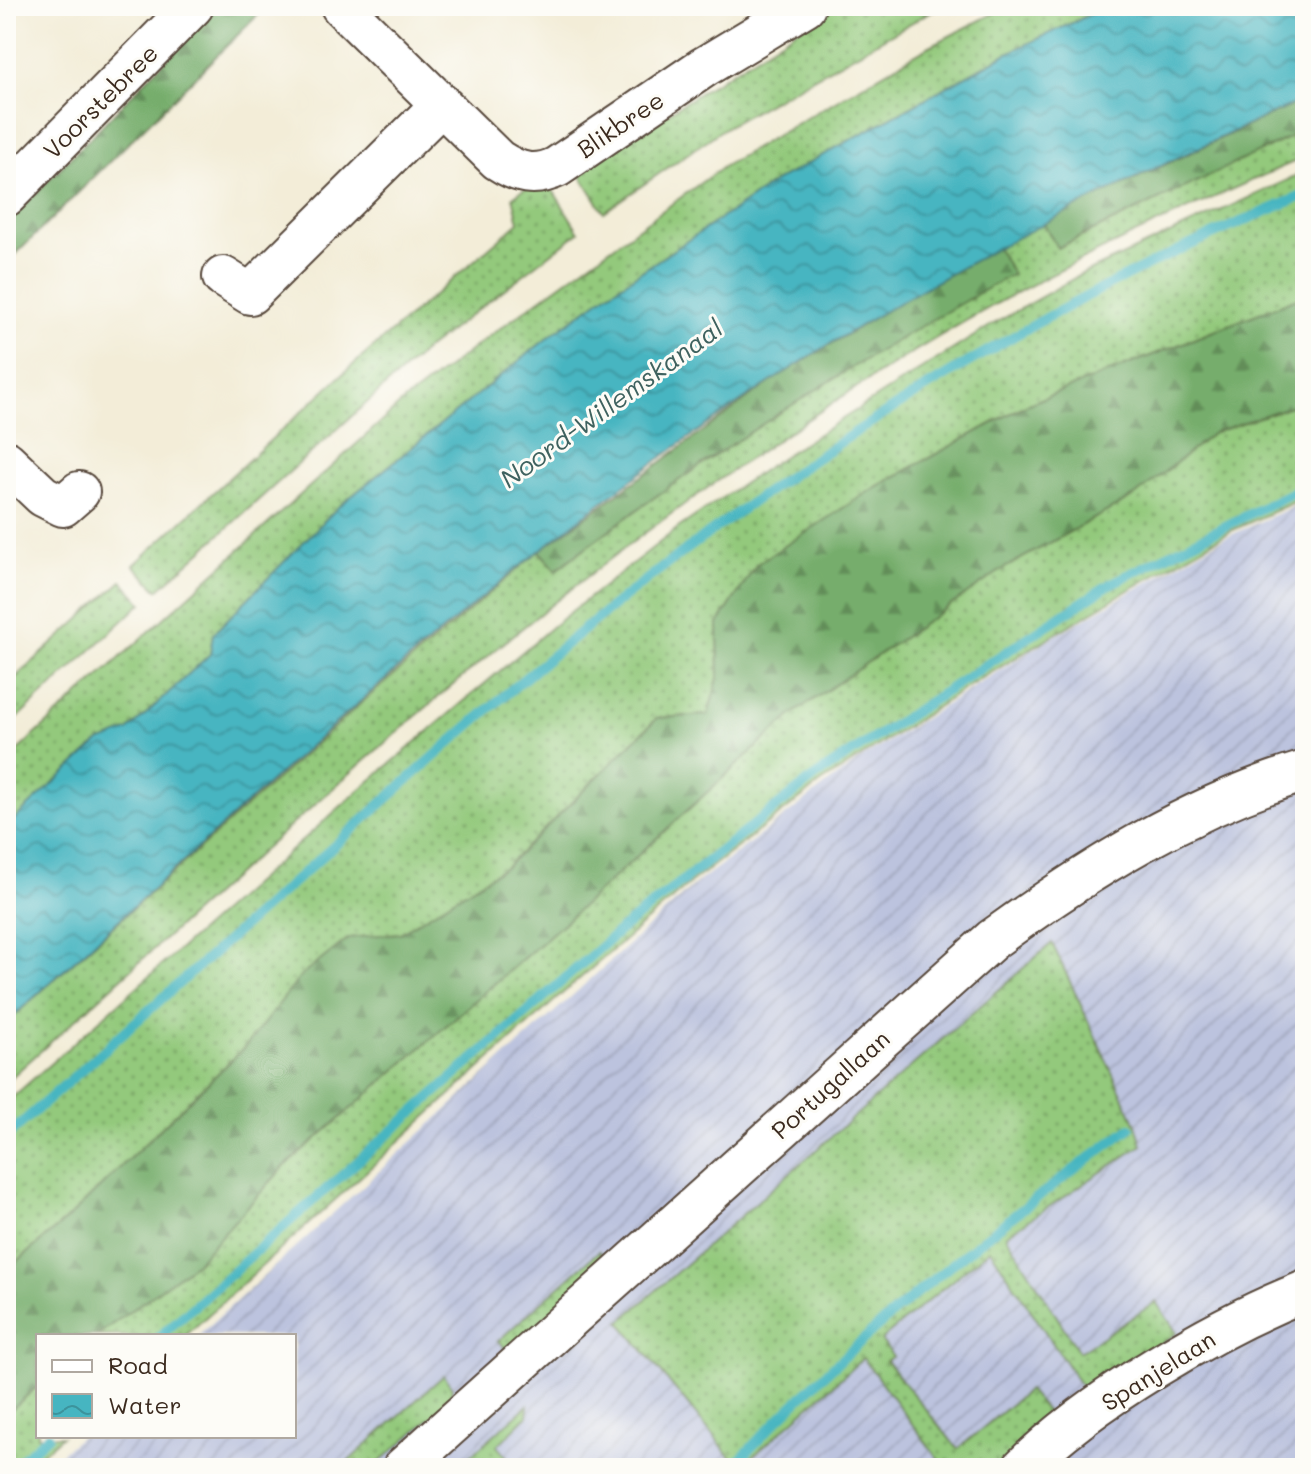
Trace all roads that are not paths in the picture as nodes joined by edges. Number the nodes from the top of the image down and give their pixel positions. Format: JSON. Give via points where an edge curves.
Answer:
{"nodes":[{"id":1,"x":193,"y":6,"type":"edge"},
{"id":2,"x":341,"y":6,"type":"edge"},
{"id":3,"x":805,"y":6,"type":"edge"},
{"id":4,"x":440,"y":106,"type":"junction"},
{"id":5,"x":6,"y":196,"type":"edge"},
{"id":6,"x":223,"y":277,"type":"dead end"},
{"id":7,"x":6,"y":461,"type":"edge"},
{"id":8,"x":79,"y":492,"type":"dead end"},
{"id":9,"x":1305,"y":771,"type":"edge"},
{"id":10,"x":1305,"y":1291,"type":"edge"},
{"id":11,"x":403,"y":1468,"type":"edge"},
{"id":12,"x":1022,"y":1468,"type":"edge"}],
"edges":[{"from":1,"to":5,"type":"street","name":"Voorstebree"},
{"from":2,"to":4,"type":"street","name":"Blikbree"},
{"from":3,"to":4,"type":"street","name":"Blikbree","via":[[545,173],[515,171]]},
{"from":4,"to":6,"type":"street","via":[[250,294]]},
{"from":7,"to":8,"type":"street","via":[[43,496],[63,506]]},
{"from":9,"to":11,"type":"street","name":"Portugallaan","via":[[1164,829],[1055,893],[993,939]]},
{"from":10,"to":12,"type":"street","name":"Spanjelaan","via":[[1166,1362]]}]}
